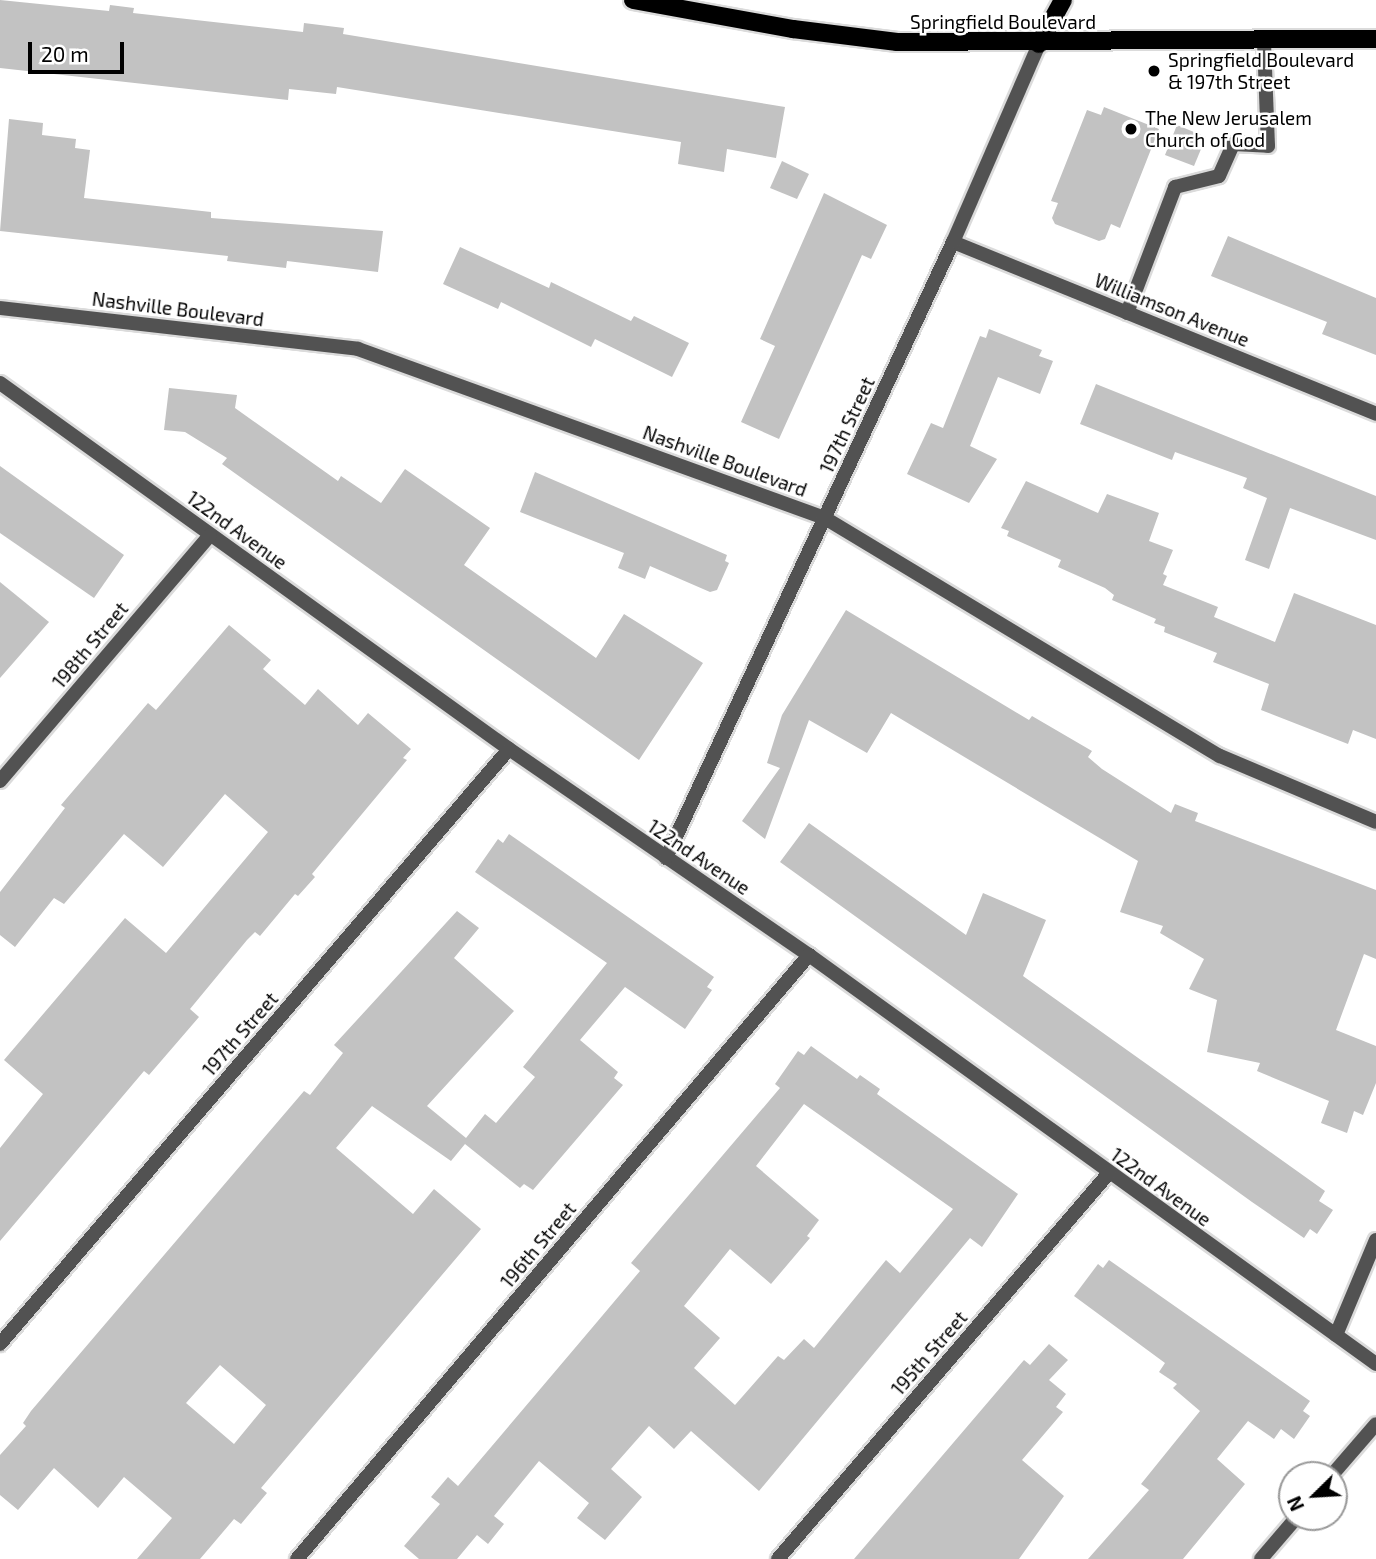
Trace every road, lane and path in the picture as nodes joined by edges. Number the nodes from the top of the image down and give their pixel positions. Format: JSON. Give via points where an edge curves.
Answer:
{"nodes":[{"id":1,"x":633,"y":0,"type":"edge"},
{"id":2,"x":1063,"y":0,"type":"edge"},
{"id":3,"x":1376,"y":39,"type":"edge"},
{"id":4,"x":1264,"y":41,"type":"junction"},
{"id":5,"x":1039,"y":44,"type":"junction"},
{"id":6,"x":953,"y":242,"type":"junction"},
{"id":7,"x":0,"y":308,"type":"edge"},
{"id":8,"x":1127,"y":313,"type":"junction"},
{"id":9,"x":0,"y":383,"type":"edge"},
{"id":10,"x":1376,"y":414,"type":"edge"},
{"id":11,"x":825,"y":518,"type":"junction"},
{"id":12,"x":210,"y":535,"type":"junction"},
{"id":13,"x":509,"y":749,"type":"junction"},
{"id":14,"x":0,"y":780,"type":"edge"},
{"id":15,"x":1376,"y":822,"type":"edge"},
{"id":16,"x":666,"y":858,"type":"junction"},
{"id":17,"x":809,"y":955,"type":"junction"},
{"id":18,"x":1109,"y":1173,"type":"junction"},
{"id":19,"x":1376,"y":1240,"type":"edge"},
{"id":20,"x":1336,"y":1335,"type":"junction"},
{"id":21,"x":0,"y":1343,"type":"edge"},
{"id":22,"x":1376,"y":1364,"type":"edge"},
{"id":23,"x":1376,"y":1424,"type":"edge"},
{"id":24,"x":1344,"y":1461,"type":"edge"},
{"id":25,"x":1285,"y":1531,"type":"edge"},
{"id":26,"x":297,"y":1559,"type":"edge"},
{"id":27,"x":778,"y":1559,"type":"edge"},
{"id":28,"x":1261,"y":1559,"type":"edge"}],
"edges":[{"from":1,"to":5,"type":"main road","name":"Springfield Boulevard","via":[[793,29],[897,42]]},
{"from":2,"to":5,"type":"main road"},
{"from":3,"to":4,"type":"main road","name":"Springfield Boulevard"},
{"from":4,"to":5,"type":"main road","name":"Springfield Boulevard"},
{"from":4,"to":8,"type":"street","via":[[1268,146],[1233,144],[1219,176],[1175,187]]},
{"from":5,"to":6,"type":"street","name":"197th Street"},
{"from":6,"to":8,"type":"street","name":"Williamson Avenue"},
{"from":6,"to":11,"type":"street","name":"197th Street"},
{"from":7,"to":11,"type":"street","name":"Nashville Boulevard","via":[[358,349]]},
{"from":8,"to":10,"type":"street","name":"Williamson Avenue"},
{"from":9,"to":12,"type":"street","name":"122nd Avenue"},
{"from":11,"to":15,"type":"street","name":"Nashville Boulevard","via":[[1220,756]]},
{"from":11,"to":16,"type":"street","name":"197th Street"},
{"from":12,"to":13,"type":"street","name":"122nd Avenue"},
{"from":12,"to":14,"type":"street","name":"198th Street"},
{"from":13,"to":16,"type":"street","name":"122nd Avenue"},
{"from":13,"to":21,"type":"street","name":"197th Street"},
{"from":16,"to":17,"type":"street","name":"122nd Avenue"},
{"from":17,"to":18,"type":"street","name":"122nd Avenue"},
{"from":17,"to":26,"type":"street","name":"196th Street"},
{"from":18,"to":20,"type":"street","name":"122nd Avenue"},
{"from":18,"to":27,"type":"street","name":"195th Street"},
{"from":19,"to":20,"type":"street"},
{"from":20,"to":22,"type":"street","name":"122nd Avenue"},
{"from":23,"to":24,"type":"street"},
{"from":25,"to":28,"type":"street"}]}
